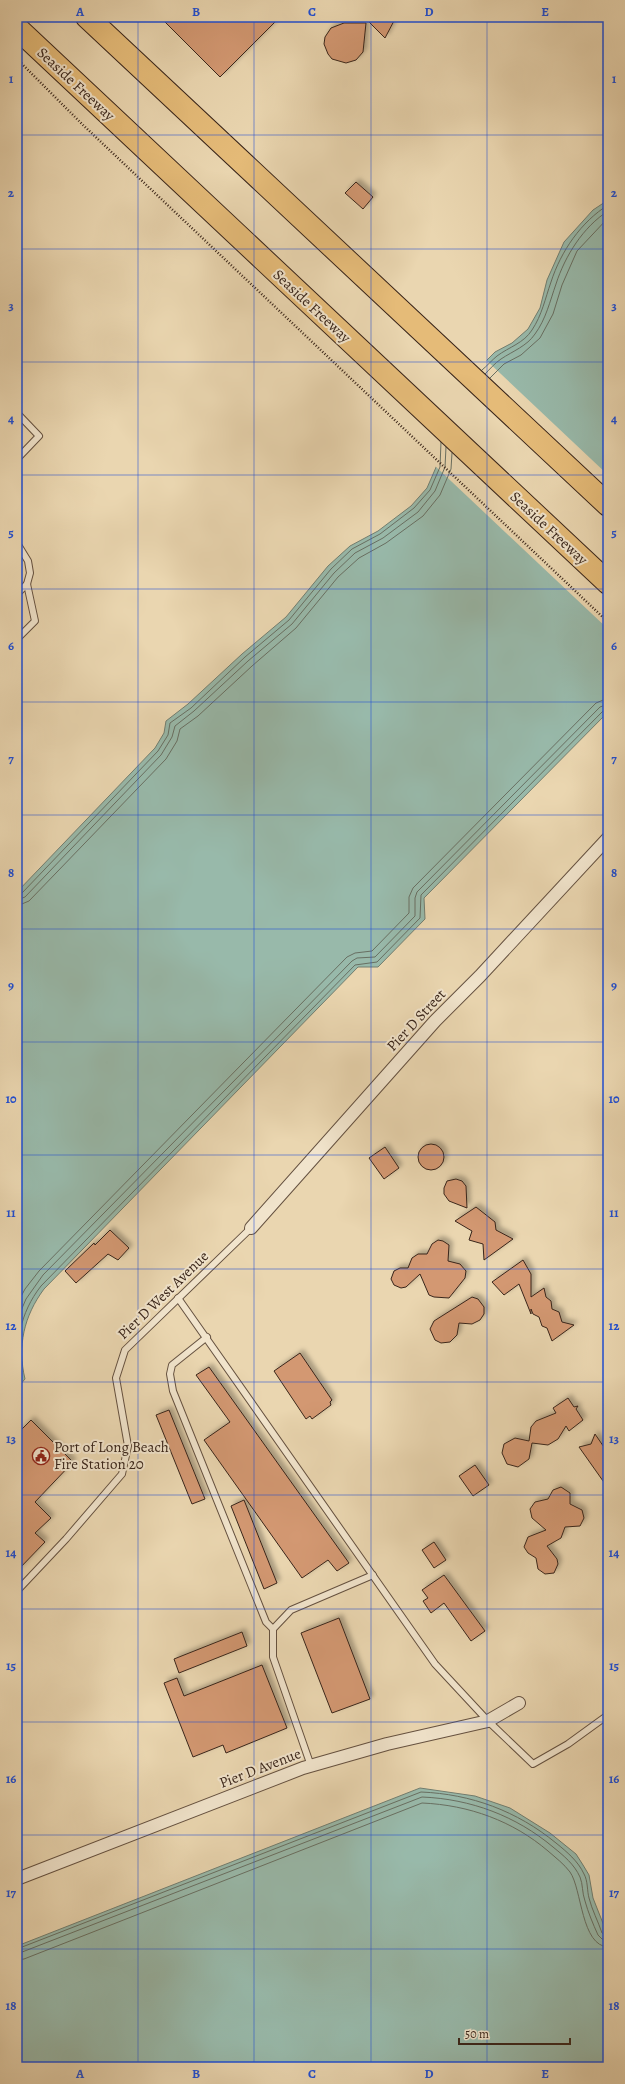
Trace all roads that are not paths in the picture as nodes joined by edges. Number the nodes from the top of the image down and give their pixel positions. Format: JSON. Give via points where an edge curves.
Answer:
{"nodes":[{"id":1,"x":87,"y":17,"type":"edge"},
{"id":2,"x":17,"y":28,"type":"edge"},
{"id":3,"x":17,"y":413,"type":"edge"},
{"id":4,"x":17,"y":458,"type":"edge"},
{"id":5,"x":608,"y":505,"type":"edge"},
{"id":6,"x":17,"y":543,"type":"edge"},
{"id":7,"x":608,"y":583,"type":"edge"},
{"id":8,"x":27,"y":584,"type":"junction"},
{"id":9,"x":17,"y":594,"type":"edge"},
{"id":10,"x":17,"y":639,"type":"edge"},
{"id":11,"x":608,"y":838,"type":"edge"},
{"id":12,"x":251,"y":1228,"type":"joint"},
{"id":13,"x":178,"y":1298,"type":"junction"},
{"id":14,"x":207,"y":1337,"type":"junction"},
{"id":15,"x":373,"y":1575,"type":"junction"},
{"id":16,"x":17,"y":1591,"type":"edge"},
{"id":17,"x":273,"y":1629,"type":"junction"},
{"id":18,"x":520,"y":1703,"type":"dead end"},
{"id":19,"x":608,"y":1715,"type":"edge"},
{"id":20,"x":488,"y":1721,"type":"junction"},
{"id":21,"x":311,"y":1766,"type":"junction"},
{"id":22,"x":17,"y":1879,"type":"edge"}],
"edges":[{"from":1,"to":5,"type":"highway"},
{"from":2,"to":7,"type":"highway","name":"Seaside Freeway"},
{"from":3,"to":4,"type":"lane","via":[[39,436]]},
{"from":6,"to":8,"type":"lane","via":[[28,561],[30,573]]},
{"from":8,"to":9,"type":"lane"},
{"from":8,"to":10,"type":"lane","via":[[35,621]]},
{"from":11,"to":12,"type":"street","name":"Pier D Street","via":[[435,1021]]},
{"from":12,"to":13,"type":"lane","name":"Pier D West Avenue"},
{"from":13,"to":14,"type":"lane"},
{"from":13,"to":16,"type":"lane","name":"Pier D West Avenue","via":[[125,1350],[120,1364],[116,1378],[128,1446],[122,1474]]},
{"from":14,"to":15,"type":"lane"},
{"from":14,"to":17,"type":"lane","via":[[172,1365],[170,1374],[173,1391],[266,1622]]},
{"from":15,"to":17,"type":"lane","via":[[291,1610]]},
{"from":15,"to":20,"type":"lane","via":[[435,1664]]},
{"from":17,"to":21,"type":"lane","via":[[273,1657]]},
{"from":18,"to":20,"type":"street","name":"Pier D Avenue"},
{"from":19,"to":20,"type":"lane","via":[[568,1744],[533,1764]]},
{"from":20,"to":21,"type":"street","name":"Pier D Avenue","via":[[387,1744]]},
{"from":21,"to":22,"type":"street","name":"Pier D Avenue"}]}
